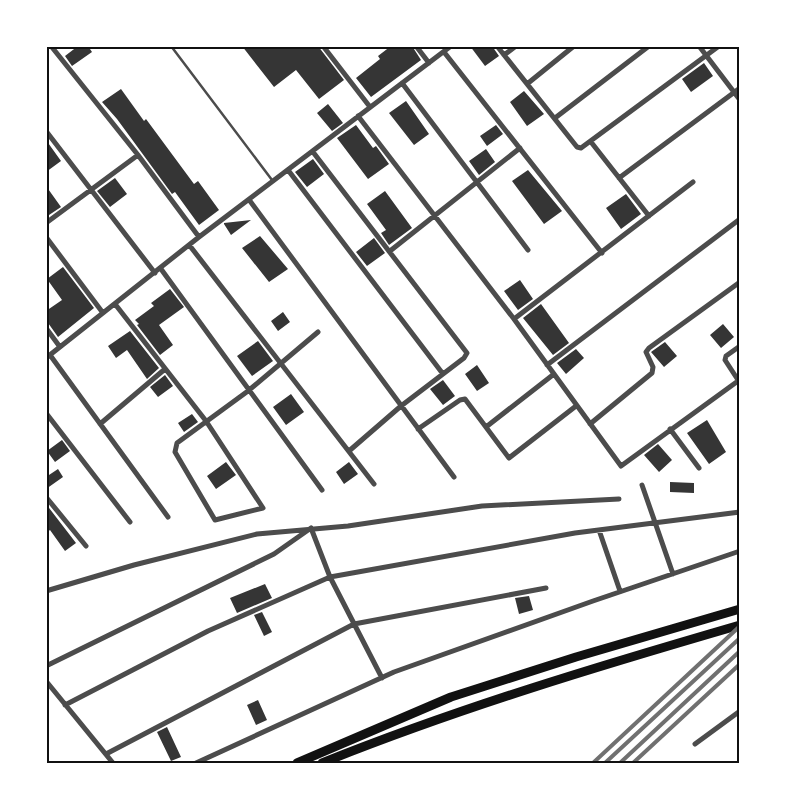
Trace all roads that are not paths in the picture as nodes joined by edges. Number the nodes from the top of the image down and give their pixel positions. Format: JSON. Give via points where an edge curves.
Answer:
{"nodes":[{"id":1,"x":51,"y":46,"type":"edge"},
{"id":2,"x":171,"y":46,"type":"edge"},
{"id":3,"x":323,"y":46,"type":"edge"},
{"id":4,"x":416,"y":46,"type":"edge"},
{"id":5,"x":452,"y":46,"type":"edge"},
{"id":6,"x":497,"y":46,"type":"edge"},
{"id":7,"x":516,"y":46,"type":"edge"},
{"id":8,"x":574,"y":46,"type":"edge"},
{"id":9,"x":649,"y":46,"type":"edge"},
{"id":10,"x":699,"y":46,"type":"edge"},
{"id":11,"x":718,"y":46,"type":"edge"},
{"id":12,"x":444,"y":52,"type":"junction"},
{"id":13,"x":504,"y":55,"type":"junction"},
{"id":14,"x":706,"y":56,"type":"junction"},
{"id":15,"x":429,"y":63,"type":"junction"},
{"id":16,"x":402,"y":84,"type":"junction"},
{"id":17,"x":527,"y":84,"type":"junction"},
{"id":18,"x":740,"y":88,"type":"edge"},
{"id":19,"x":734,"y":93,"type":"junction"},
{"id":20,"x":740,"y":100,"type":"edge"},
{"id":21,"x":370,"y":107,"type":"junction"},
{"id":22,"x":358,"y":116,"type":"junction"},
{"id":23,"x":555,"y":118,"type":"junction"},
{"id":24,"x":46,"y":131,"type":"edge"},
{"id":25,"x":591,"y":142,"type":"junction"},
{"id":26,"x":520,"y":148,"type":"junction"},
{"id":27,"x":313,"y":152,"type":"junction"},
{"id":28,"x":138,"y":155,"type":"junction"},
{"id":29,"x":288,"y":170,"type":"junction"},
{"id":30,"x":619,"y":178,"type":"junction"},
{"id":31,"x":273,"y":182,"type":"junction"},
{"id":32,"x":476,"y":182,"type":"junction"},
{"id":33,"x":693,"y":182,"type":"dead end"},
{"id":34,"x":91,"y":190,"type":"junction"},
{"id":35,"x":250,"y":201,"type":"junction"},
{"id":36,"x":434,"y":215,"type":"junction"},
{"id":37,"x":649,"y":216,"type":"junction"},
{"id":38,"x":740,"y":219,"type":"edge"},
{"id":39,"x":46,"y":223,"type":"edge"},
{"id":40,"x":46,"y":237,"type":"edge"},
{"id":41,"x":199,"y":238,"type":"junction"},
{"id":42,"x":190,"y":246,"type":"junction"},
{"id":43,"x":528,"y":250,"type":"dead end"},
{"id":44,"x":390,"y":251,"type":"junction"},
{"id":45,"x":602,"y":253,"type":"junction"},
{"id":46,"x":161,"y":268,"type":"junction"},
{"id":47,"x":155,"y":273,"type":"junction"},
{"id":48,"x":740,"y":282,"type":"edge"},
{"id":49,"x":115,"y":304,"type":"junction"},
{"id":50,"x":104,"y":313,"type":"junction"},
{"id":51,"x":514,"y":319,"type":"junction"},
{"id":52,"x":46,"y":328,"type":"edge"},
{"id":53,"x":318,"y":332,"type":"dead end"},
{"id":54,"x":740,"y":346,"type":"edge"},
{"id":55,"x":60,"y":347,"type":"junction"},
{"id":56,"x":48,"y":356,"type":"edge"},
{"id":57,"x":280,"y":362,"type":"junction"},
{"id":58,"x":547,"y":365,"type":"junction"},
{"id":59,"x":166,"y":369,"type":"junction"},
{"id":60,"x":443,"y":374,"type":"junction"},
{"id":61,"x":554,"y":374,"type":"junction"},
{"id":62,"x":739,"y":382,"type":"edge"},
{"id":63,"x":248,"y":391,"type":"junction"},
{"id":64,"x":401,"y":406,"type":"junction"},
{"id":65,"x":576,"y":406,"type":"junction"},
{"id":66,"x":46,"y":413,"type":"edge"},
{"id":67,"x":206,"y":421,"type":"junction"},
{"id":68,"x":100,"y":424,"type":"junction"},
{"id":69,"x":590,"y":424,"type":"junction"},
{"id":70,"x":486,"y":427,"type":"junction"},
{"id":71,"x":418,"y":429,"type":"junction"},
{"id":72,"x":670,"y":429,"type":"junction"},
{"id":73,"x":349,"y":451,"type":"junction"},
{"id":74,"x":699,"y":468,"type":"dead end"},
{"id":75,"x":454,"y":477,"type":"dead end"},
{"id":76,"x":374,"y":484,"type":"dead end"},
{"id":77,"x":642,"y":485,"type":"dead end"},
{"id":78,"x":322,"y":490,"type":"dead end"},
{"id":79,"x":46,"y":497,"type":"edge"},
{"id":80,"x":619,"y":499,"type":"dead end"},
{"id":81,"x":740,"y":512,"type":"edge"},
{"id":82,"x":168,"y":517,"type":"dead end"},
{"id":83,"x":130,"y":522,"type":"dead end"},
{"id":84,"x":654,"y":524,"type":"junction"},
{"id":85,"x":311,"y":528,"type":"junction"},
{"id":86,"x":599,"y":530,"type":"junction"},
{"id":87,"x":86,"y":546,"type":"dead end"},
{"id":88,"x":740,"y":551,"type":"edge"},
{"id":89,"x":673,"y":574,"type":"junction"},
{"id":90,"x":330,"y":577,"type":"junction"},
{"id":91,"x":546,"y":588,"type":"dead end"},
{"id":92,"x":46,"y":591,"type":"edge"},
{"id":93,"x":620,"y":591,"type":"junction"},
{"id":94,"x":740,"y":609,"type":"edge"},
{"id":95,"x":354,"y":624,"type":"junction"},
{"id":96,"x":740,"y":625,"type":"edge"},
{"id":97,"x":46,"y":666,"type":"edge"},
{"id":98,"x":382,"y":678,"type":"junction"},
{"id":99,"x":46,"y":681,"type":"edge"},
{"id":100,"x":65,"y":705,"type":"junction"},
{"id":101,"x":740,"y":711,"type":"edge"},
{"id":102,"x":695,"y":744,"type":"dead end"},
{"id":103,"x":106,"y":754,"type":"junction"},
{"id":104,"x":113,"y":763,"type":"edge"},
{"id":105,"x":196,"y":763,"type":"edge"},
{"id":106,"x":297,"y":763,"type":"edge"},
{"id":107,"x":322,"y":763,"type":"edge"}],
"edges":[{"from":1,"to":28,"type":"street"},
{"from":2,"to":31,"type":"lane"},
{"from":3,"to":21,"type":"street"},
{"from":4,"to":15,"type":"street"},
{"from":5,"to":12,"type":"street"},
{"from":6,"to":13,"type":"street"},
{"from":7,"to":13,"type":"street"},
{"from":8,"to":17,"type":"street"},
{"from":9,"to":23,"type":"street"},
{"from":10,"to":14,"type":"street"},
{"from":11,"to":14,"type":"street"},
{"from":12,"to":15,"type":"street"},
{"from":12,"to":26,"type":"street"},
{"from":13,"to":17,"type":"street"},
{"from":14,"to":19,"type":"street"},
{"from":14,"to":25,"type":"street"},
{"from":15,"to":16,"type":"street"},
{"from":16,"to":21,"type":"street"},
{"from":16,"to":32,"type":"street"},
{"from":17,"to":23,"type":"street"},
{"from":18,"to":19,"type":"street"},
{"from":19,"to":20,"type":"street"},
{"from":19,"to":30,"type":"street"},
{"from":21,"to":22,"type":"street"},
{"from":22,"to":27,"type":"street"},
{"from":22,"to":36,"type":"street"},
{"from":23,"to":25,"type":"street","via":[[579,148]]},
{"from":24,"to":34,"type":"street"},
{"from":25,"to":30,"type":"street"},
{"from":26,"to":32,"type":"street"},
{"from":26,"to":45,"type":"street"},
{"from":27,"to":29,"type":"street"},
{"from":27,"to":44,"type":"street"},
{"from":28,"to":34,"type":"street"},
{"from":28,"to":41,"type":"street"},
{"from":29,"to":31,"type":"street"},
{"from":29,"to":60,"type":"street"},
{"from":30,"to":37,"type":"street"},
{"from":31,"to":35,"type":"street"},
{"from":32,"to":36,"type":"street"},
{"from":32,"to":43,"type":"street"},
{"from":33,"to":37,"type":"street"},
{"from":34,"to":39,"type":"street"},
{"from":34,"to":47,"type":"street"},
{"from":35,"to":41,"type":"street"},
{"from":35,"to":64,"type":"street"},
{"from":36,"to":44,"type":"street"},
{"from":36,"to":51,"type":"street"},
{"from":37,"to":45,"type":"street"},
{"from":38,"to":58,"type":"street"},
{"from":40,"to":50,"type":"street"},
{"from":41,"to":42,"type":"street"},
{"from":42,"to":46,"type":"street"},
{"from":42,"to":57,"type":"street"},
{"from":44,"to":60,"type":"street","via":[[466,350],[464,358]]},
{"from":45,"to":51,"type":"street"},
{"from":46,"to":47,"type":"street"},
{"from":46,"to":63,"type":"street"},
{"from":47,"to":49,"type":"street"},
{"from":48,"to":69,"type":"street","via":[[649,348],[646,352],[653,367],[652,373]]},
{"from":49,"to":50,"type":"street"},
{"from":49,"to":59,"type":"street"},
{"from":50,"to":55,"type":"street"},
{"from":51,"to":58,"type":"street"},
{"from":52,"to":55,"type":"street"},
{"from":53,"to":57,"type":"street"},
{"from":54,"to":62,"type":"street","via":[[725,358]]},
{"from":55,"to":56,"type":"street"},
{"from":56,"to":68,"type":"street"},
{"from":57,"to":63,"type":"street"},
{"from":57,"to":73,"type":"street"},
{"from":58,"to":61,"type":"street"},
{"from":59,"to":67,"type":"street"},
{"from":59,"to":68,"type":"street"},
{"from":60,"to":64,"type":"street"},
{"from":61,"to":65,"type":"street"},
{"from":61,"to":70,"type":"street"},
{"from":62,"to":72,"type":"street"},
{"from":63,"to":67,"type":"street"},
{"from":63,"to":78,"type":"street"},
{"from":64,"to":71,"type":"street"},
{"from":64,"to":73,"type":"street"},
{"from":65,"to":69,"type":"street"},
{"from":65,"to":70,"type":"street","via":[[513,457],[506,456]]},
{"from":66,"to":83,"type":"street"},
{"from":67,"to":67,"type":"street","via":[[244,479],[263,508],[215,520],[175,452],[177,443]]},
{"from":68,"to":82,"type":"street"},
{"from":69,"to":72,"type":"street","via":[[621,466]]},
{"from":70,"to":71,"type":"street","via":[[468,401],[462,399]]},
{"from":71,"to":75,"type":"street"},
{"from":72,"to":74,"type":"street"},
{"from":73,"to":76,"type":"street"},
{"from":77,"to":84,"type":"street"},
{"from":79,"to":87,"type":"street"},
{"from":80,"to":85,"type":"street","via":[[482,506],[348,526]]},
{"from":81,"to":84,"type":"street"},
{"from":84,"to":86,"type":"street"},
{"from":84,"to":89,"type":"street"},
{"from":85,"to":90,"type":"street"},
{"from":85,"to":92,"type":"street","via":[[257,534]]},
{"from":85,"to":97,"type":"street","via":[[274,554]]},
{"from":86,"to":90,"type":"street"},
{"from":86,"to":93,"type":"street"},
{"from":88,"to":89,"type":"street"},
{"from":89,"to":93,"type":"street"},
{"from":90,"to":95,"type":"street"},
{"from":90,"to":100,"type":"street","via":[[208,631]]},
{"from":91,"to":95,"type":"street"},
{"from":93,"to":98,"type":"street"},
{"from":94,"to":106,"type":"highway","via":[[451,697]]},
{"from":95,"to":98,"type":"street"},
{"from":95,"to":103,"type":"street"},
{"from":96,"to":107,"type":"highway","via":[[565,675],[397,732]]},
{"from":98,"to":105,"type":"street"},
{"from":99,"to":100,"type":"street"},
{"from":100,"to":103,"type":"street"},
{"from":101,"to":102,"type":"street"},
{"from":103,"to":104,"type":"street"}]}
